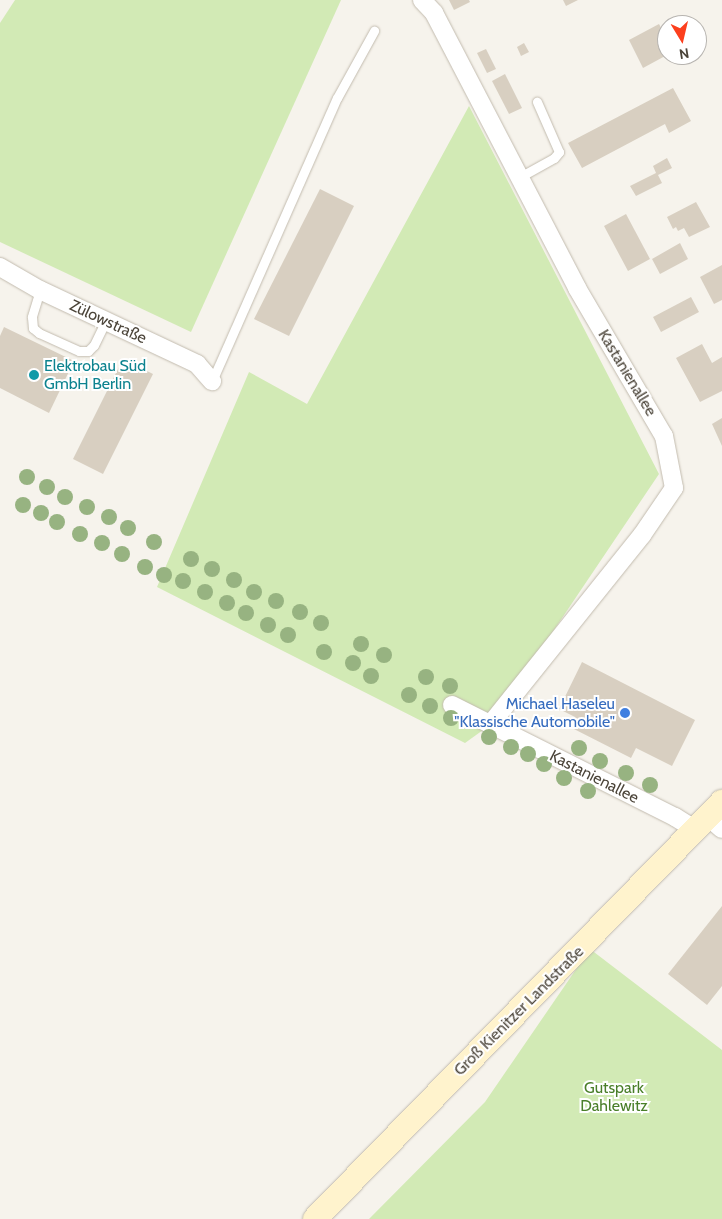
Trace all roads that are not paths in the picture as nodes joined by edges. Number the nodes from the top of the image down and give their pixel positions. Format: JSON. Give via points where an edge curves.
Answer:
{"nodes":[{"id":1,"x":422,"y":0,"type":"edge"},
{"id":2,"x":374,"y":31,"type":"dead end"},
{"id":3,"x":537,"y":102,"type":"dead end"},
{"id":4,"x":518,"y":178,"type":"junction"},
{"id":5,"x":0,"y":267,"type":"edge"},
{"id":6,"x":40,"y":290,"type":"junction"},
{"id":7,"x":106,"y":320,"type":"junction"},
{"id":8,"x":212,"y":381,"type":"joint"},
{"id":9,"x":452,"y":705,"type":"dead end"},
{"id":10,"x":490,"y":725,"type":"junction"},
{"id":11,"x":712,"y":820,"type":"edge"},
{"id":12,"x":316,"y":1219,"type":"edge"}],
"edges":[{"from":1,"to":4,"type":"street","name":"Kastanienallee","via":[[434,13]]},
{"from":2,"to":8,"type":"lane","via":[[337,98]]},
{"from":3,"to":4,"type":"lane","via":[[558,152],[554,158]]},
{"from":4,"to":10,"type":"street","name":"Kastanienallee","via":[[577,288],[664,436],[674,488],[642,535]]},
{"from":5,"to":6,"type":"street","name":"Zülowstraße"},
{"from":6,"to":7,"type":"street","name":"Zülowstraße"},
{"from":6,"to":7,"type":"lane","via":[[32,317],[33,328],[39,333],[79,351],[88,351]]},
{"from":7,"to":8,"type":"street","name":"Zülowstraße","via":[[197,364]]},
{"from":9,"to":10,"type":"street","name":"Kastanienallee"},
{"from":10,"to":11,"type":"street","name":"Kastanienallee","via":[[675,817]]},
{"from":11,"to":12,"type":"main road","name":"Groß Kienitzer Landstraße"}]}
